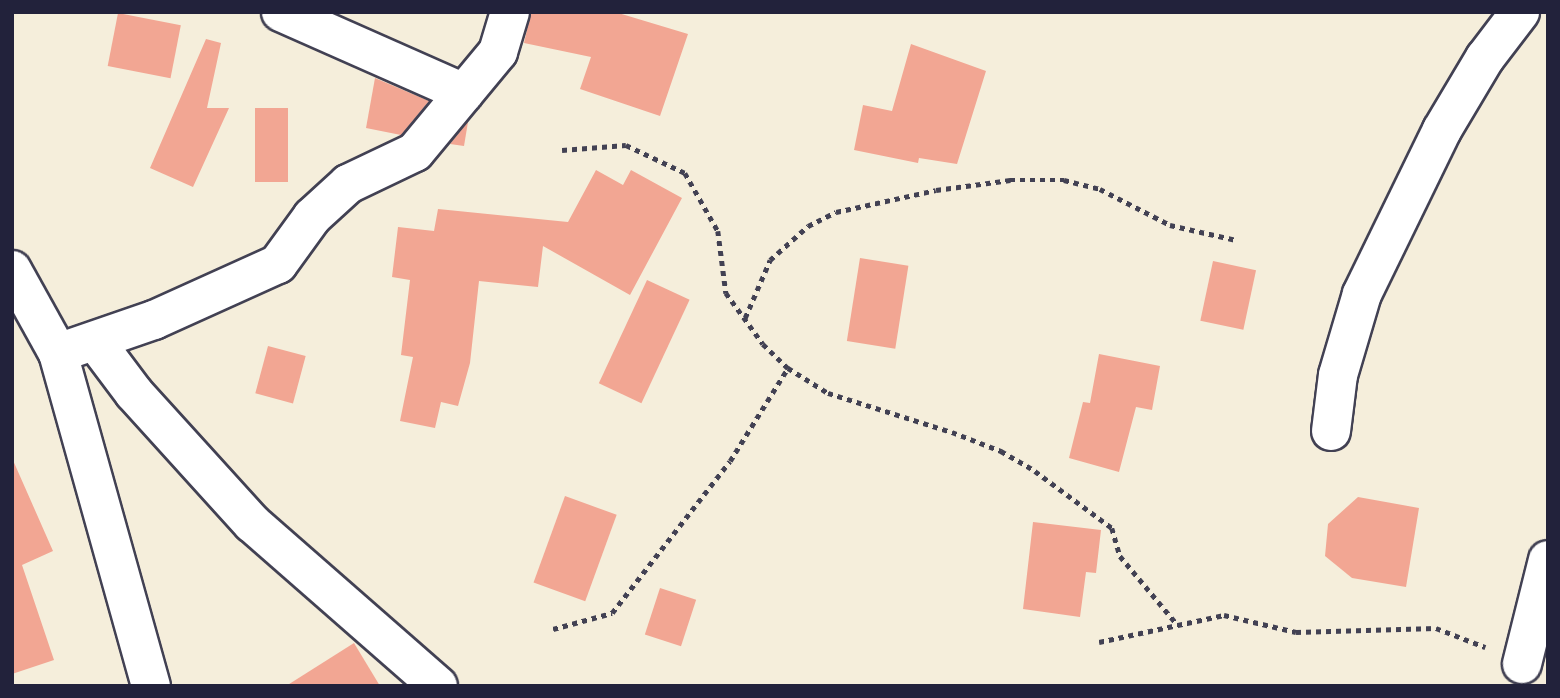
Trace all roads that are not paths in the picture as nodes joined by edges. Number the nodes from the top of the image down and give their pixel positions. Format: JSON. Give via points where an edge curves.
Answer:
{"nodes":[{"id":1,"x":281,"y":12,"type":"edge"},
{"id":2,"x":510,"y":12,"type":"edge"},
{"id":3,"x":1520,"y":12,"type":"edge"},
{"id":4,"x":464,"y":93,"type":"junction"},
{"id":5,"x":12,"y":270,"type":"edge"},
{"id":6,"x":95,"y":341,"type":"junction"},
{"id":7,"x":58,"y":353,"type":"junction"},
{"id":8,"x":1331,"y":431,"type":"dead end"},
{"id":9,"x":1548,"y":560,"type":"edge"},
{"id":10,"x":1522,"y":664,"type":"road end"},
{"id":11,"x":151,"y":686,"type":"edge"},
{"id":12,"x":438,"y":686,"type":"edge"}],
"edges":[{"from":1,"to":4,"type":"street"},
{"from":2,"to":4,"type":"street","via":[[498,52]]},
{"from":3,"to":8,"type":"street","via":[[1485,58],[1442,130],[1362,294],[1338,375]]},
{"from":4,"to":6,"type":"street","via":[[415,152],[348,184],[312,217],[278,264],[154,320]]},
{"from":5,"to":7,"type":"street"},
{"from":6,"to":7,"type":"street"},
{"from":6,"to":12,"type":"street","via":[[134,393],[252,523]]},
{"from":7,"to":11,"type":"street"},
{"from":9,"to":10,"type":"street"}]}
